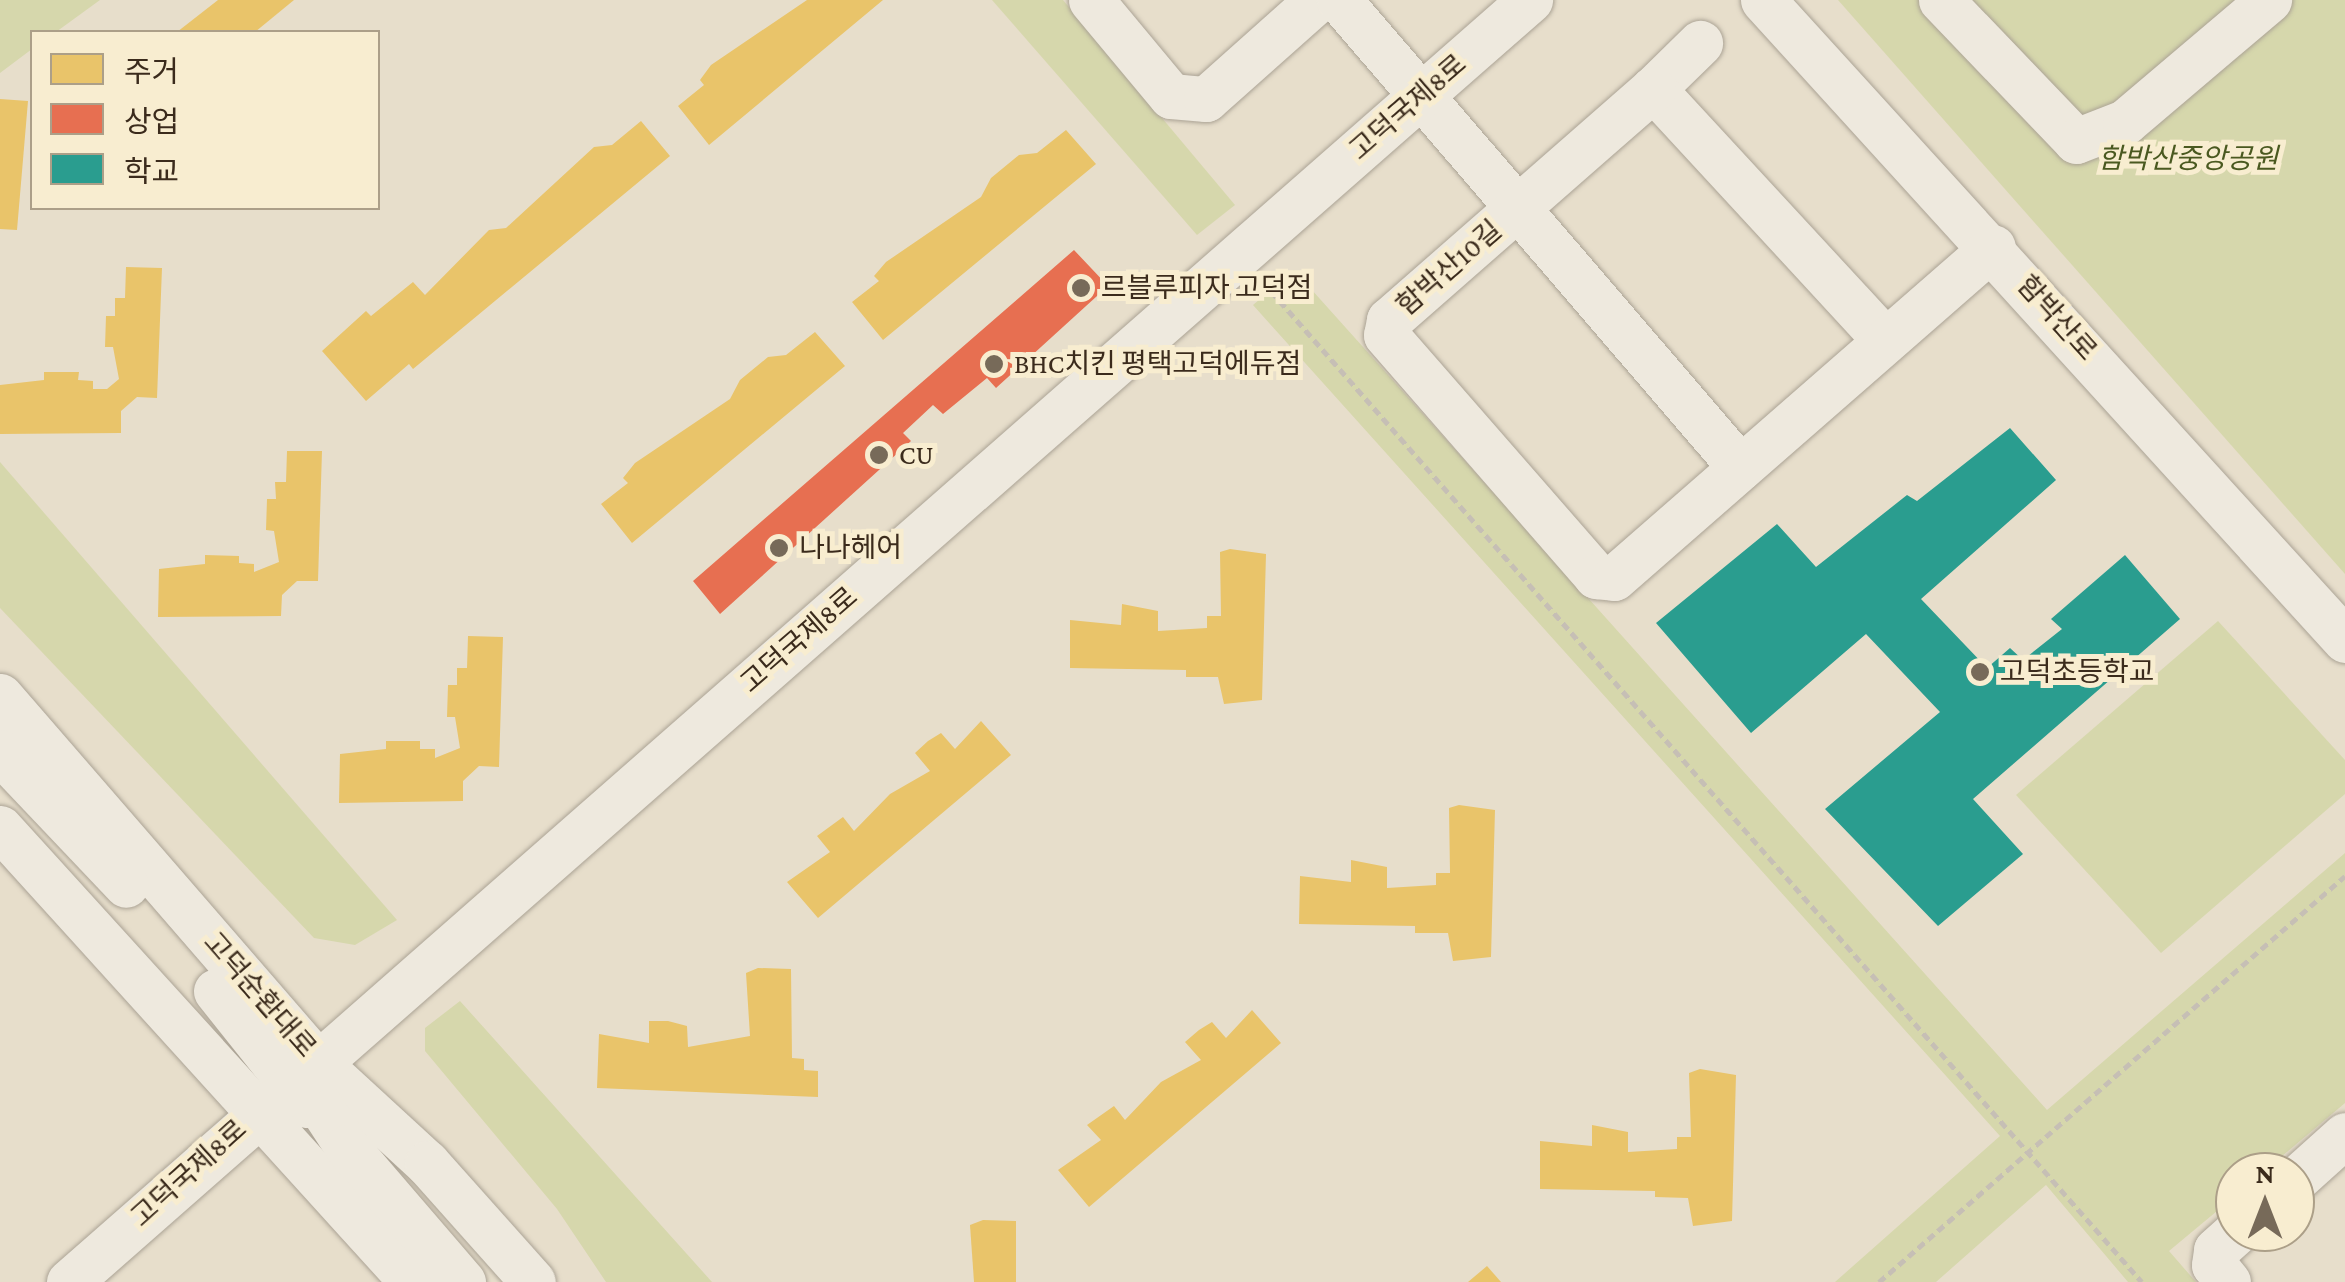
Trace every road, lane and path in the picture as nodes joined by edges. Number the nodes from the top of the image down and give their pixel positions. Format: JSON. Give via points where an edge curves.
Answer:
{"nodes":[{"id":1,"x":1091,"y":0,"type":"edge"},
{"id":2,"x":1317,"y":0,"type":"edge"},
{"id":3,"x":1339,"y":0,"type":"edge"},
{"id":4,"x":1530,"y":0,"type":"edge"},
{"id":5,"x":1764,"y":0,"type":"edge"},
{"id":6,"x":1941,"y":0,"type":"edge"},
{"id":7,"x":2269,"y":0,"type":"edge"},
{"id":8,"x":1700,"y":43,"type":"dead end"},
{"id":9,"x":1654,"y":88,"type":"junction"},
{"id":10,"x":1424,"y":92,"type":"junction"},
{"id":11,"x":1520,"y":206,"type":"junction"},
{"id":12,"x":1993,"y":248,"type":"junction"},
{"id":13,"x":1270,"y":291,"type":"dead end"},
{"id":14,"x":1885,"y":340,"type":"junction"},
{"id":15,"x":1740,"y":468,"type":"junction"},
{"id":16,"x":2345,"y":640,"type":"edge"},
{"id":17,"x":0,"y":696,"type":"edge"},
{"id":18,"x":0,"y":727,"type":"edge"},
{"id":19,"x":0,"y":752,"type":"edge"},
{"id":20,"x":0,"y":828,"type":"edge"},
{"id":21,"x":2345,"y":876,"type":"edge"},
{"id":22,"x":292,"y":1083,"type":"junction"},
{"id":23,"x":2343,"y":1140,"type":"edge"},
{"id":24,"x":2315,"y":1163,"type":"edge"},
{"id":25,"x":2216,"y":1252,"type":"edge"},
{"id":26,"x":69,"y":1282,"type":"edge"},
{"id":27,"x":412,"y":1282,"type":"edge"},
{"id":28,"x":452,"y":1282,"type":"edge"},
{"id":29,"x":463,"y":1282,"type":"edge"},
{"id":30,"x":533,"y":1282,"type":"edge"},
{"id":31,"x":1879,"y":1282,"type":"edge"},
{"id":32,"x":2142,"y":1282,"type":"edge"},
{"id":33,"x":2228,"y":1282,"type":"edge"}],
"edges":[{"from":1,"to":2,"type":"street","via":[[1172,96],[1206,99]]},
{"from":3,"to":10,"type":"street"},
{"from":4,"to":10,"type":"street","name":"고덕국제8로"},
{"from":5,"to":12,"type":"street","name":"함박산로"},
{"from":6,"to":7,"type":"street","via":[[2076,141],[2125,122]]},
{"from":8,"to":9,"type":"street","name":"함박산10길"},
{"from":9,"to":11,"type":"street","name":"함박산10길"},
{"from":9,"to":14,"type":"street"},
{"from":10,"to":11,"type":"street"},
{"from":10,"to":22,"type":"street","name":"고덕국제8로"},
{"from":11,"to":15,"type":"street"},
{"from":11,"to":15,"type":"street","name":"함박산10길","via":[[1390,320],[1386,335],[1596,576],[1614,578]]},
{"from":12,"to":14,"type":"street","name":"함박산10길"},
{"from":12,"to":16,"type":"street","name":"함박산로"},
{"from":13,"to":32,"type":"path"},
{"from":14,"to":15,"type":"street","name":"함박산10길"},
{"from":17,"to":22,"type":"street","name":"고덕순환대로"},
{"from":18,"to":22,"type":"street","via":[[198,949]]},
{"from":19,"to":22,"type":"street","via":[[109,866]]},
{"from":20,"to":22,"type":"street","name":"고덕순환대로"},
{"from":21,"to":31,"type":"path"},
{"from":22,"to":26,"type":"street","name":"고덕국제8로"},
{"from":22,"to":27,"type":"street","name":"고덕순환대로"},
{"from":22,"to":28,"type":"street"},
{"from":22,"to":29,"type":"street","via":[[335,1122],[347,1147]]},
{"from":22,"to":30,"type":"street","name":"고덕순환대로","via":[[427,1163]]},
{"from":23,"to":24,"type":"street"},
{"from":25,"to":33,"type":"street","via":[[2214,1265]]}]}
